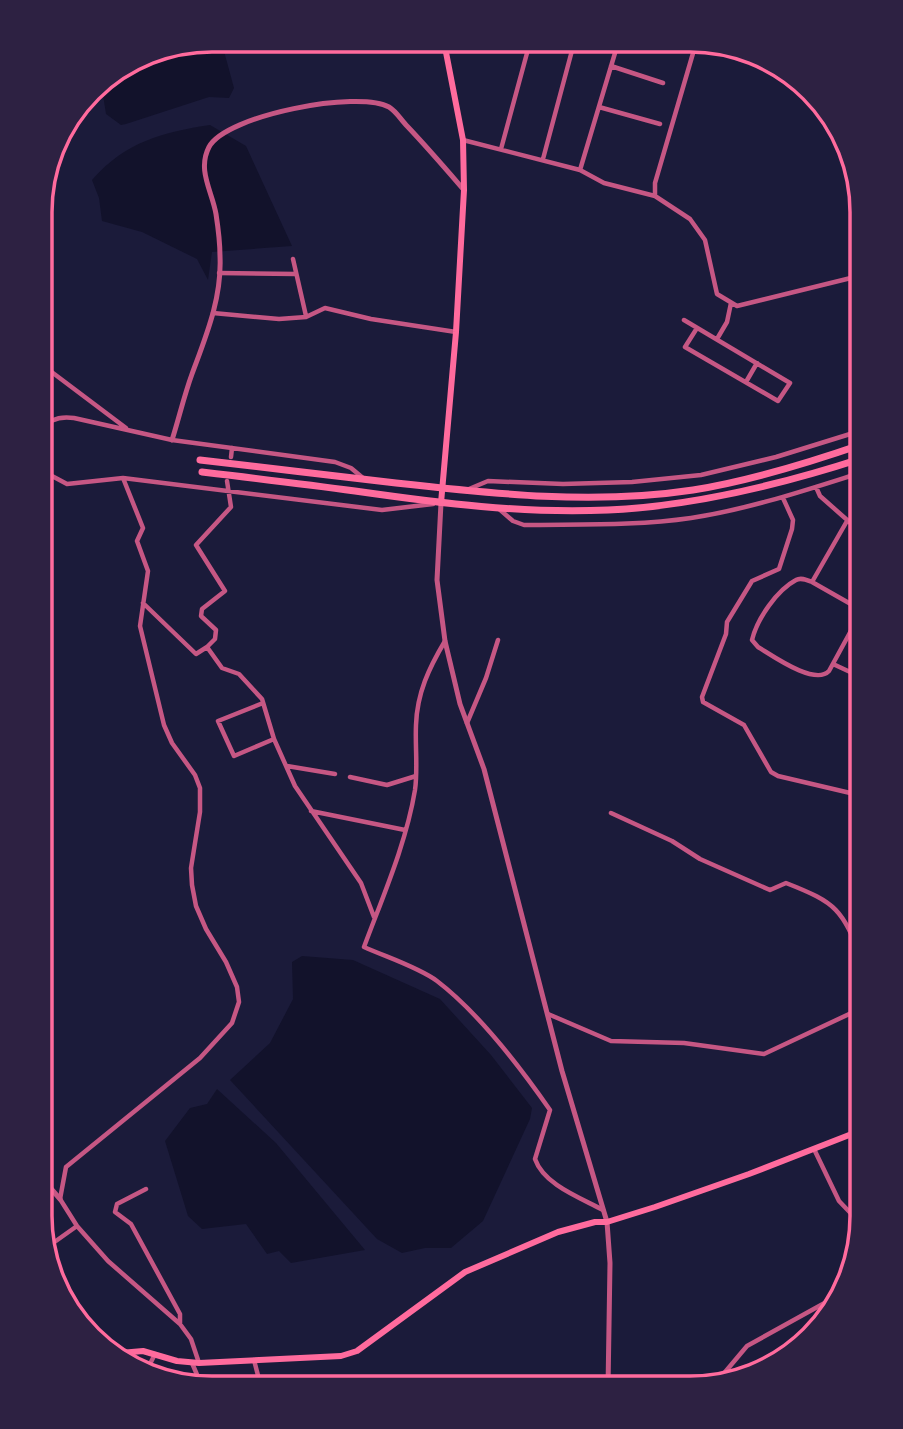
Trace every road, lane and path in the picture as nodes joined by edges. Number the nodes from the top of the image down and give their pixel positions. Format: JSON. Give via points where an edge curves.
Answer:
{"nodes":[{"id":1,"x":446,"y":52,"type":"edge"},
{"id":2,"x":527,"y":52,"type":"edge"},
{"id":3,"x":573,"y":52,"type":"edge"},
{"id":4,"x":615,"y":52,"type":"edge"},
{"id":5,"x":693,"y":52,"type":"edge"},
{"id":6,"x":611,"y":66,"type":"junction"},
{"id":7,"x":663,"y":83,"type":"dead end"},
{"id":8,"x":599,"y":107,"type":"junction"},
{"id":9,"x":660,"y":124,"type":"dead end"},
{"id":10,"x":463,"y":140,"type":"junction"},
{"id":11,"x":501,"y":149,"type":"junction"},
{"id":12,"x":543,"y":159,"type":"junction"},
{"id":13,"x":580,"y":170,"type":"junction"},
{"id":14,"x":464,"y":190,"type":"junction"},
{"id":15,"x":654,"y":196,"type":"junction"},
{"id":16,"x":293,"y":259,"type":"dead end"},
{"id":17,"x":219,"y":273,"type":"junction"},
{"id":18,"x":296,"y":274,"type":"junction"},
{"id":19,"x":850,"y":278,"type":"edge"},
{"id":20,"x":732,"y":303,"type":"junction"},
{"id":21,"x":213,"y":313,"type":"junction"},
{"id":22,"x":306,"y":317,"type":"junction"},
{"id":23,"x":684,"y":320,"type":"dead end"},
{"id":24,"x":697,"y":328,"type":"junction"},
{"id":25,"x":456,"y":332,"type":"junction"},
{"id":26,"x":717,"y":339,"type":"junction"},
{"id":27,"x":757,"y":363,"type":"junction"},
{"id":28,"x":52,"y":372,"type":"edge"},
{"id":29,"x":746,"y":382,"type":"junction"},
{"id":30,"x":52,"y":421,"type":"edge"},
{"id":31,"x":129,"y":430,"type":"junction"},
{"id":32,"x":850,"y":434,"type":"edge"},
{"id":33,"x":172,"y":440,"type":"junction"},
{"id":34,"x":232,"y":448,"type":"junction"},
{"id":35,"x":850,"y":448,"type":"edge"},
{"id":36,"x":231,"y":457,"type":"dead end"},
{"id":37,"x":200,"y":460,"type":"dead end"},
{"id":38,"x":850,"y":462,"type":"edge"},
{"id":39,"x":202,"y":472,"type":"dead end"},
{"id":40,"x":52,"y":476,"type":"edge"},
{"id":41,"x":850,"y":476,"type":"edge"},
{"id":42,"x":123,"y":478,"type":"junction"},
{"id":43,"x":364,"y":479,"type":"junction"},
{"id":44,"x":228,"y":481,"type":"dead end"},
{"id":45,"x":817,"y":487,"type":"junction"},
{"id":46,"x":441,"y":488,"type":"junction"},
{"id":47,"x":230,"y":491,"type":"junction"},
{"id":48,"x":465,"y":491,"type":"junction"},
{"id":49,"x":783,"y":498,"type":"junction"},
{"id":50,"x":441,"y":503,"type":"junction"},
{"id":51,"x":498,"y":508,"type":"junction"},
{"id":52,"x":847,"y":521,"type":"junction"},
{"id":53,"x":850,"y":523,"type":"edge"},
{"id":54,"x":812,"y":582,"type":"junction"},
{"id":55,"x":143,"y":603,"type":"junction"},
{"id":56,"x":850,"y":604,"type":"edge"},
{"id":57,"x":850,"y":635,"type":"edge"},
{"id":58,"x":498,"y":640,"type":"dead end"},
{"id":59,"x":444,"y":641,"type":"junction"},
{"id":60,"x":207,"y":647,"type":"junction"},
{"id":61,"x":833,"y":664,"type":"junction"},
{"id":62,"x":850,"y":672,"type":"edge"},
{"id":63,"x":263,"y":703,"type":"junction"},
{"id":64,"x":467,"y":723,"type":"junction"},
{"id":65,"x":274,"y":739,"type":"junction"},
{"id":66,"x":286,"y":766,"type":"junction"},
{"id":67,"x":335,"y":774,"type":"dead end"},
{"id":68,"x":416,"y":776,"type":"junction"},
{"id":69,"x":350,"y":777,"type":"dead end"},
{"id":70,"x":850,"y":793,"type":"edge"},
{"id":71,"x":310,"y":811,"type":"junction"},
{"id":72,"x":611,"y":813,"type":"dead end"},
{"id":73,"x":405,"y":830,"type":"junction"},
{"id":74,"x":374,"y":918,"type":"junction"},
{"id":75,"x":850,"y":929,"type":"edge"},
{"id":76,"x":850,"y":1013,"type":"edge"},
{"id":77,"x":548,"y":1014,"type":"junction"},
{"id":78,"x":850,"y":1135,"type":"edge"},
{"id":79,"x":814,"y":1149,"type":"junction"},
{"id":80,"x":146,"y":1189,"type":"dead end"},
{"id":81,"x":52,"y":1190,"type":"edge"},
{"id":82,"x":60,"y":1199,"type":"junction"},
{"id":83,"x":603,"y":1210,"type":"junction"},
{"id":84,"x":850,"y":1212,"type":"edge"},
{"id":85,"x":607,"y":1222,"type":"junction"},
{"id":86,"x":77,"y":1226,"type":"junction"},
{"id":87,"x":55,"y":1242,"type":"edge"},
{"id":88,"x":825,"y":1303,"type":"edge"},
{"id":89,"x":180,"y":1324,"type":"junction"},
{"id":90,"x":128,"y":1352,"type":"edge"},
{"id":91,"x":155,"y":1354,"type":"junction"},
{"id":92,"x":254,"y":1360,"type":"junction"},
{"id":93,"x":195,"y":1363,"type":"junction"},
{"id":94,"x":150,"y":1364,"type":"edge"},
{"id":95,"x":725,"y":1372,"type":"edge"},
{"id":96,"x":198,"y":1375,"type":"edge"},
{"id":97,"x":258,"y":1376,"type":"edge"},
{"id":98,"x":609,"y":1376,"type":"edge"}],
"edges":[{"from":1,"to":10,"type":"main road"},
{"from":2,"to":11,"type":"street"},
{"from":3,"to":12,"type":"street"},
{"from":4,"to":6,"type":"street"},
{"from":5,"to":15,"type":"street"},
{"from":6,"to":7,"type":"street"},
{"from":6,"to":8,"type":"street"},
{"from":8,"to":9,"type":"street"},
{"from":8,"to":13,"type":"street"},
{"from":10,"to":11,"type":"street"},
{"from":10,"to":14,"type":"main road"},
{"from":11,"to":12,"type":"street"},
{"from":12,"to":13,"type":"street"},
{"from":13,"to":15,"type":"street","via":[[604,183]]},
{"from":14,"to":17,"type":"street","via":[[389,107],[365,101],[337,102],[281,111],[238,126],[209,145],[204,173],[216,213]]},
{"from":14,"to":25,"type":"main road"},
{"from":15,"to":20,"type":"street","via":[[690,219],[705,240],[717,294]]},
{"from":16,"to":18,"type":"street"},
{"from":17,"to":18,"type":"street"},
{"from":17,"to":21,"type":"street"},
{"from":18,"to":22,"type":"street"},
{"from":19,"to":20,"type":"street","via":[[737,306]]},
{"from":20,"to":26,"type":"street"},
{"from":21,"to":22,"type":"street"},
{"from":21,"to":33,"type":"street"},
{"from":22,"to":25,"type":"street","via":[[325,308]]},
{"from":23,"to":24,"type":"street"},
{"from":24,"to":26,"type":"street"},
{"from":24,"to":29,"type":"street","via":[[685,347]]},
{"from":25,"to":46,"type":"main road"},
{"from":26,"to":27,"type":"street"},
{"from":27,"to":29,"type":"street"},
{"from":27,"to":29,"type":"street","via":[[790,383],[778,401]]},
{"from":28,"to":31,"type":"street"},
{"from":30,"to":31,"type":"street","via":[[63,417]]},
{"from":31,"to":33,"type":"street"},
{"from":32,"to":48,"type":"street","via":[[701,475],[563,484],[488,481]]},
{"from":33,"to":34,"type":"street"},
{"from":34,"to":36,"type":"street"},
{"from":34,"to":43,"type":"street","via":[[335,462]]},
{"from":35,"to":48,"type":"highway","via":[[761,475],[684,491],[545,498]]},
{"from":37,"to":43,"type":"highway"},
{"from":38,"to":51,"type":"highway","via":[[752,490],[673,505],[552,511]]},
{"from":39,"to":50,"type":"highway"},
{"from":40,"to":42,"type":"street","via":[[67,484]]},
{"from":41,"to":45,"type":"street"},
{"from":42,"to":47,"type":"street"},
{"from":42,"to":55,"type":"street","via":[[143,528],[137,541],[148,571]]},
{"from":43,"to":46,"type":"highway"},
{"from":44,"to":47,"type":"street"},
{"from":45,"to":49,"type":"street"},
{"from":45,"to":52,"type":"street","via":[[820,496]]},
{"from":46,"to":48,"type":"highway"},
{"from":46,"to":50,"type":"main road"},
{"from":47,"to":50,"type":"street","via":[[382,510]]},
{"from":47,"to":60,"type":"street","via":[[231,507],[196,545],[225,591],[202,609],[201,616],[216,630]]},
{"from":49,"to":51,"type":"street","via":[[690,518],[599,524],[524,525]]},
{"from":49,"to":70,"type":"street","via":[[793,520],[779,569],[752,580],[727,622],[703,702],[744,725],[771,772]]},
{"from":50,"to":51,"type":"highway"},
{"from":50,"to":59,"type":"street","via":[[437,580]]},
{"from":52,"to":53,"type":"street"},
{"from":52,"to":54,"type":"street"},
{"from":54,"to":56,"type":"street"},
{"from":54,"to":61,"type":"street","via":[[796,580],[775,598],[752,639],[758,647],[809,675],[826,675]]},
{"from":55,"to":60,"type":"street","via":[[197,654]]},
{"from":55,"to":82,"type":"street","via":[[140,626],[164,725],[200,788],[191,868],[196,906],[232,975],[239,1002],[232,1023],[200,1058],[66,1167]]},
{"from":57,"to":61,"type":"street"},
{"from":58,"to":64,"type":"street"},
{"from":59,"to":64,"type":"street"},
{"from":59,"to":68,"type":"street","via":[[425,676],[418,701]]},
{"from":60,"to":63,"type":"street","via":[[222,668],[251,685]]},
{"from":61,"to":62,"type":"street"},
{"from":63,"to":65,"type":"street"},
{"from":63,"to":65,"type":"street","via":[[218,721],[234,756]]},
{"from":64,"to":77,"type":"street","via":[[484,769]]},
{"from":65,"to":66,"type":"street"},
{"from":66,"to":67,"type":"street"},
{"from":66,"to":71,"type":"street"},
{"from":68,"to":69,"type":"street","via":[[387,785]]},
{"from":68,"to":73,"type":"street"},
{"from":71,"to":73,"type":"street"},
{"from":71,"to":74,"type":"street","via":[[361,883]]},
{"from":72,"to":75,"type":"street","via":[[770,890],[786,884],[821,897]]},
{"from":73,"to":74,"type":"street"},
{"from":74,"to":83,"type":"street","via":[[364,947],[435,979],[462,1003],[550,1110],[535,1159],[537,1167],[555,1184]]},
{"from":76,"to":77,"type":"street","via":[[764,1054],[684,1043],[611,1041]]},
{"from":77,"to":83,"type":"street"},
{"from":78,"to":79,"type":"main road"},
{"from":79,"to":84,"type":"street","via":[[839,1201]]},
{"from":79,"to":85,"type":"main road"},
{"from":80,"to":89,"type":"street","via":[[117,1204],[115,1212],[131,1224],[180,1314]]},
{"from":81,"to":82,"type":"street"},
{"from":82,"to":86,"type":"street"},
{"from":83,"to":85,"type":"street"},
{"from":85,"to":92,"type":"main road","via":[[558,1232],[465,1272],[357,1351],[341,1356]]},
{"from":85,"to":98,"type":"street"},
{"from":86,"to":87,"type":"street"},
{"from":86,"to":89,"type":"street","via":[[108,1261]]},
{"from":88,"to":95,"type":"street","via":[[747,1346]]},
{"from":89,"to":93,"type":"street","via":[[191,1339]]},
{"from":90,"to":91,"type":"main road"},
{"from":91,"to":93,"type":"main road"},
{"from":91,"to":94,"type":"street"},
{"from":92,"to":93,"type":"main road"},
{"from":92,"to":97,"type":"street"},
{"from":93,"to":96,"type":"street"}]}
